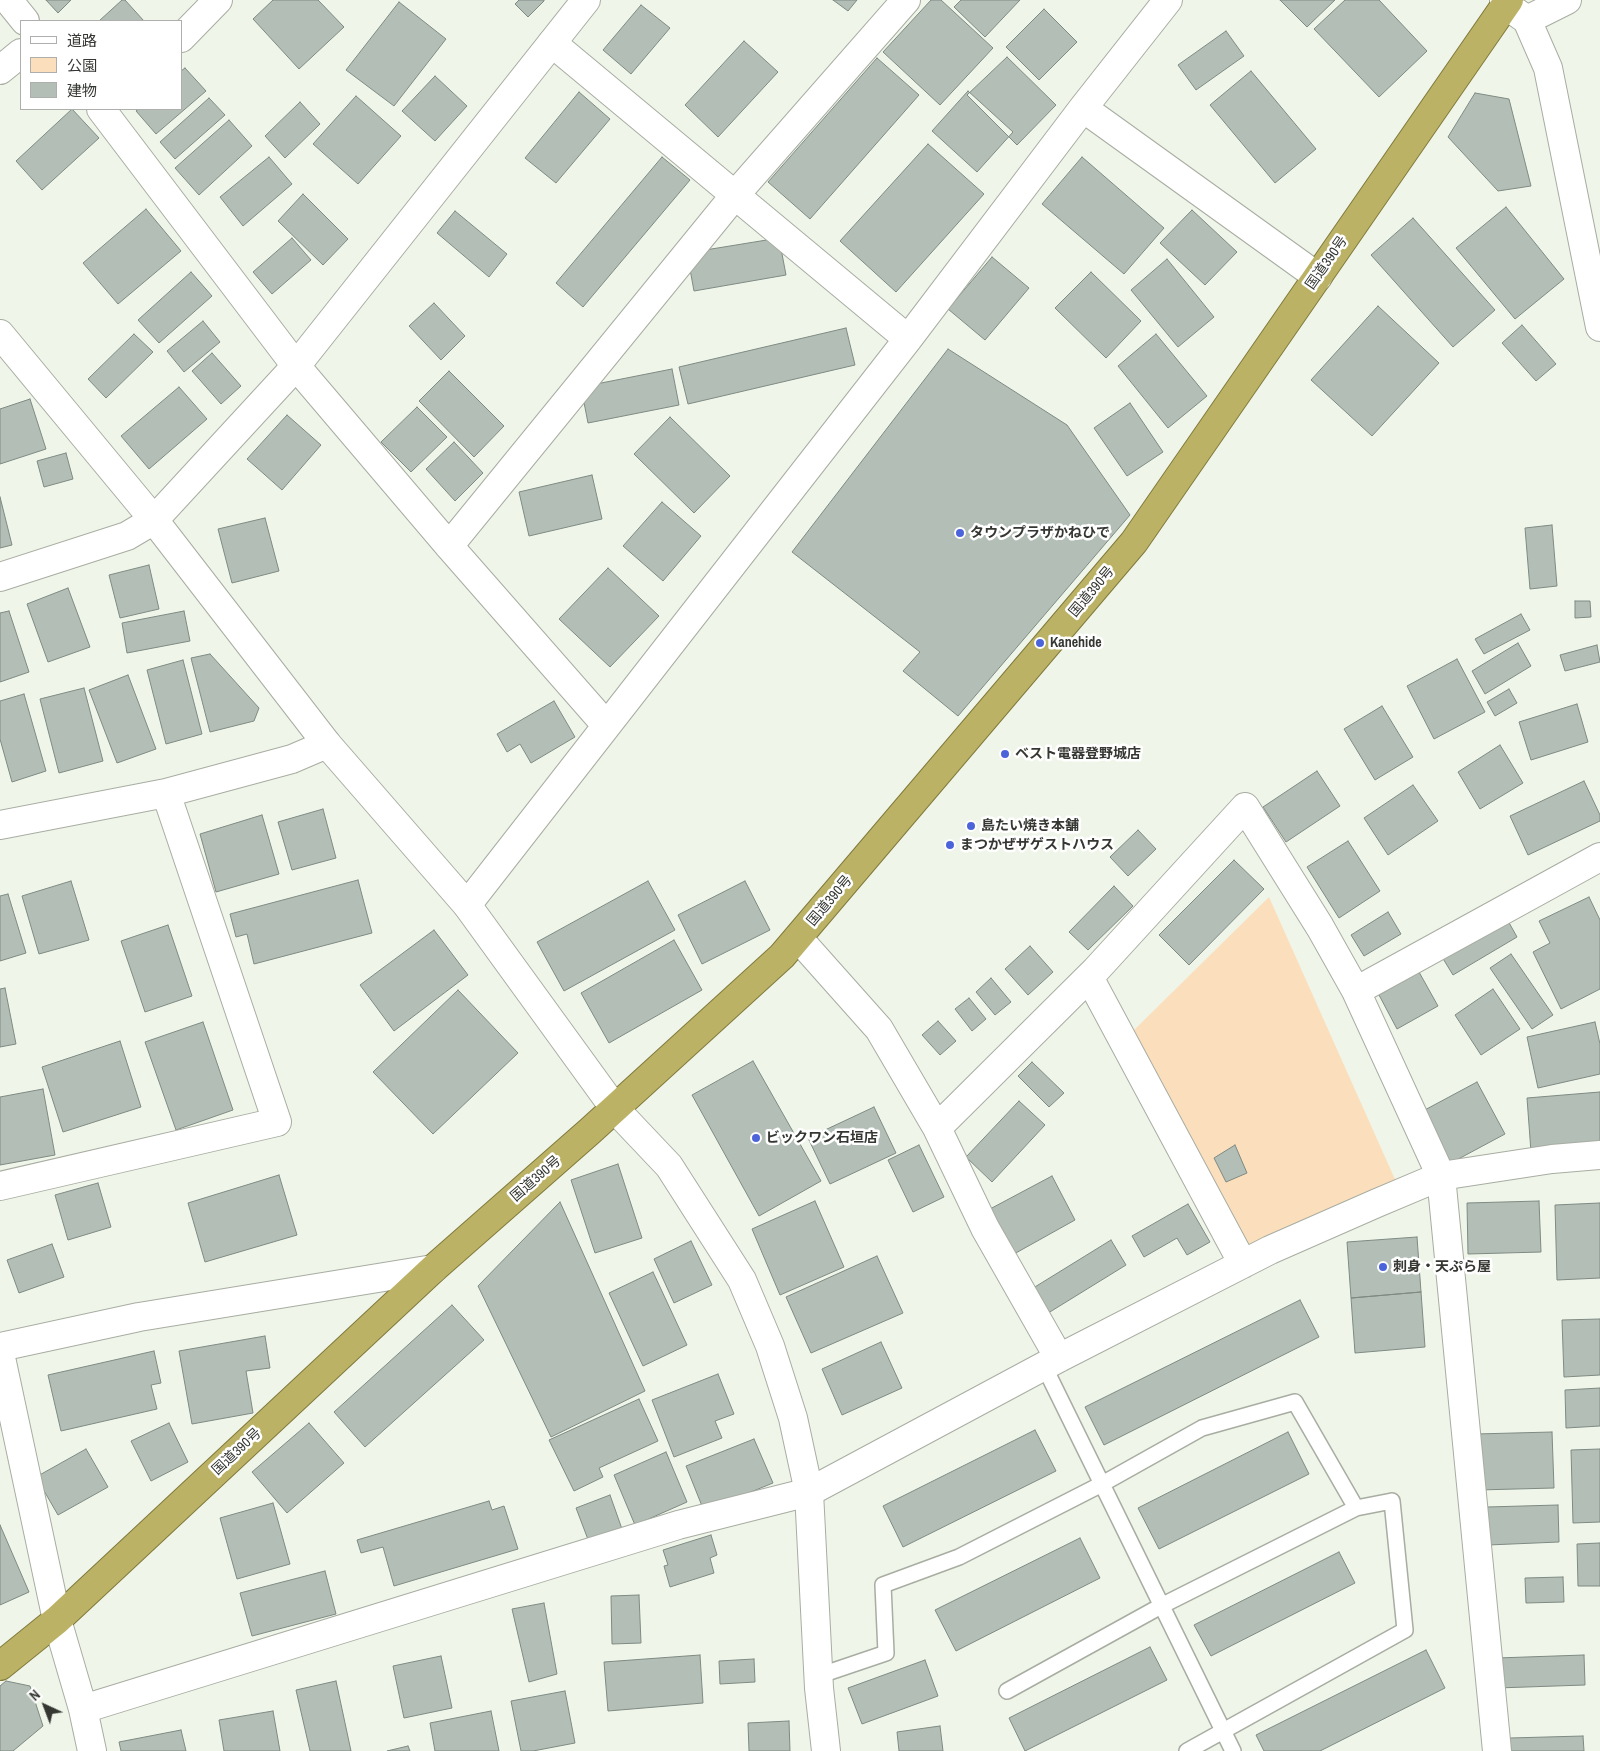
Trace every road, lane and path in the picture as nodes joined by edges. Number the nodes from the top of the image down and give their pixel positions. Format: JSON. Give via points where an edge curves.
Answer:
{"nodes":[{"id":1,"x":8,"y":0,"type":"edge"},
{"id":2,"x":218,"y":0,"type":"edge"},
{"id":3,"x":586,"y":0,"type":"edge"},
{"id":4,"x":906,"y":0,"type":"edge"},
{"id":5,"x":1168,"y":0,"type":"edge"},
{"id":6,"x":1567,"y":0,"type":"edge"},
{"id":7,"x":1512,"y":6,"type":"edge"},
{"id":8,"x":24,"y":20,"type":"edge"},
{"id":9,"x":182,"y":37,"type":"edge"},
{"id":10,"x":552,"y":43,"type":"junction"},
{"id":11,"x":20,"y":54,"type":"edge"},
{"id":12,"x":0,"y":70,"type":"edge"},
{"id":13,"x":1083,"y":108,"type":"junction"},
{"id":14,"x":107,"y":111,"type":"edge"},
{"id":15,"x":735,"y":194,"type":"junction"},
{"id":16,"x":1318,"y":277,"type":"junction"},
{"id":17,"x":1600,"y":327,"type":"edge"},
{"id":18,"x":0,"y":334,"type":"edge"},
{"id":19,"x":908,"y":339,"type":"junction"},
{"id":20,"x":296,"y":366,"type":"junction"},
{"id":21,"x":154,"y":520,"type":"junction"},
{"id":22,"x":449,"y":546,"type":"junction"},
{"id":23,"x":0,"y":577,"type":"edge"},
{"id":24,"x":606,"y":725,"type":"junction"},
{"id":25,"x":327,"y":744,"type":"junction"},
{"id":26,"x":166,"y":793,"type":"junction"},
{"id":27,"x":0,"y":825,"type":"edge"},
{"id":28,"x":1600,"y":857,"type":"edge"},
{"id":29,"x":467,"y":904,"type":"junction"},
{"id":30,"x":798,"y":938,"type":"junction"},
{"id":31,"x":1089,"y":977,"type":"junction"},
{"id":32,"x":1356,"y":991,"type":"junction"},
{"id":33,"x":615,"y":1108,"type":"junction"},
{"id":34,"x":937,"y":1128,"type":"junction"},
{"id":35,"x":1600,"y":1155,"type":"edge"},
{"id":36,"x":1441,"y":1176,"type":"junction"},
{"id":37,"x":0,"y":1186,"type":"edge"},
{"id":38,"x":1242,"y":1264,"type":"junction"},
{"id":39,"x":432,"y":1270,"type":"junction"},
{"id":40,"x":0,"y":1347,"type":"edge"},
{"id":41,"x":0,"y":1353,"type":"edge"},
{"id":42,"x":1051,"y":1362,"type":"junction"},
{"id":43,"x":1102,"y":1484,"type":"junction"},
{"id":44,"x":809,"y":1492,"type":"junction"},
{"id":45,"x":1356,"y":1508,"type":"junction"},
{"id":46,"x":1161,"y":1606,"type":"junction"},
{"id":47,"x":57,"y":1620,"type":"junction"},
{"id":48,"x":0,"y":1666,"type":"edge"},
{"id":49,"x":818,"y":1676,"type":"junction"},
{"id":50,"x":1007,"y":1691,"type":"dead end"},
{"id":51,"x":83,"y":1709,"type":"junction"},
{"id":52,"x":1223,"y":1731,"type":"junction"},
{"id":53,"x":92,"y":1751,"type":"edge"},
{"id":54,"x":826,"y":1751,"type":"edge"},
{"id":55,"x":1187,"y":1751,"type":"edge"},
{"id":56,"x":1233,"y":1751,"type":"edge"},
{"id":57,"x":1497,"y":1751,"type":"edge"}],
"edges":[{"from":1,"to":8,"type":"street"},
{"from":2,"to":9,"type":"street"},
{"from":3,"to":10,"type":"street"},
{"from":4,"to":15,"type":"street"},
{"from":5,"to":13,"type":"street"},
{"from":6,"to":7,"type":"street"},
{"from":7,"to":16,"type":"highway","name":"国道390号"},
{"from":7,"to":17,"type":"street","via":[[1548,68]]},
{"from":10,"to":15,"type":"street"},
{"from":10,"to":20,"type":"street"},
{"from":11,"to":12,"type":"street"},
{"from":13,"to":16,"type":"street"},
{"from":13,"to":19,"type":"street"},
{"from":14,"to":20,"type":"street"},
{"from":15,"to":19,"type":"street"},
{"from":15,"to":22,"type":"street"},
{"from":16,"to":30,"type":"highway","name":"国道390号","via":[[1134,542]]},
{"from":18,"to":21,"type":"street"},
{"from":19,"to":24,"type":"street"},
{"from":20,"to":21,"type":"street"},
{"from":20,"to":22,"type":"street"},
{"from":21,"to":23,"type":"street","via":[[127,536]]},
{"from":21,"to":25,"type":"street"},
{"from":22,"to":24,"type":"street"},
{"from":24,"to":29,"type":"street"},
{"from":25,"to":26,"type":"street","via":[[292,759]]},
{"from":25,"to":29,"type":"street"},
{"from":26,"to":27,"type":"street"},
{"from":26,"to":37,"type":"street","via":[[277,1122]]},
{"from":28,"to":32,"type":"street"},
{"from":29,"to":33,"type":"street"},
{"from":30,"to":33,"type":"highway","name":"国道390号"},
{"from":30,"to":34,"type":"street","via":[[879,1029]]},
{"from":31,"to":32,"type":"street","via":[[1245,807]]},
{"from":31,"to":34,"type":"street"},
{"from":31,"to":38,"type":"street"},
{"from":32,"to":36,"type":"street"},
{"from":33,"to":39,"type":"highway","name":"国道390号"},
{"from":33,"to":44,"type":"street","via":[[670,1166],[742,1280],[770,1346],[793,1418]]},
{"from":34,"to":42,"type":"street"},
{"from":35,"to":36,"type":"street"},
{"from":36,"to":38,"type":"street"},
{"from":36,"to":57,"type":"street"},
{"from":38,"to":42,"type":"street"},
{"from":39,"to":40,"type":"street","via":[[138,1317]]},
{"from":39,"to":47,"type":"highway","name":"国道390号"},
{"from":41,"to":47,"type":"street"},
{"from":42,"to":43,"type":"lane"},
{"from":42,"to":44,"type":"street"},
{"from":43,"to":45,"type":"lane","via":[[1202,1428],[1296,1402]]},
{"from":43,"to":46,"type":"lane"},
{"from":43,"to":49,"type":"lane","via":[[959,1557],[883,1585],[886,1653]]},
{"from":44,"to":49,"type":"street"},
{"from":44,"to":51,"type":"street","via":[[678,1525]]},
{"from":45,"to":46,"type":"lane"},
{"from":45,"to":52,"type":"lane","via":[[1392,1501],[1406,1630]]},
{"from":46,"to":50,"type":"lane"},
{"from":46,"to":52,"type":"lane"},
{"from":47,"to":48,"type":"highway","name":"国道390号"},
{"from":47,"to":51,"type":"street"},
{"from":49,"to":54,"type":"street"},
{"from":51,"to":53,"type":"street"},
{"from":52,"to":55,"type":"lane"},
{"from":52,"to":56,"type":"lane"}]}
